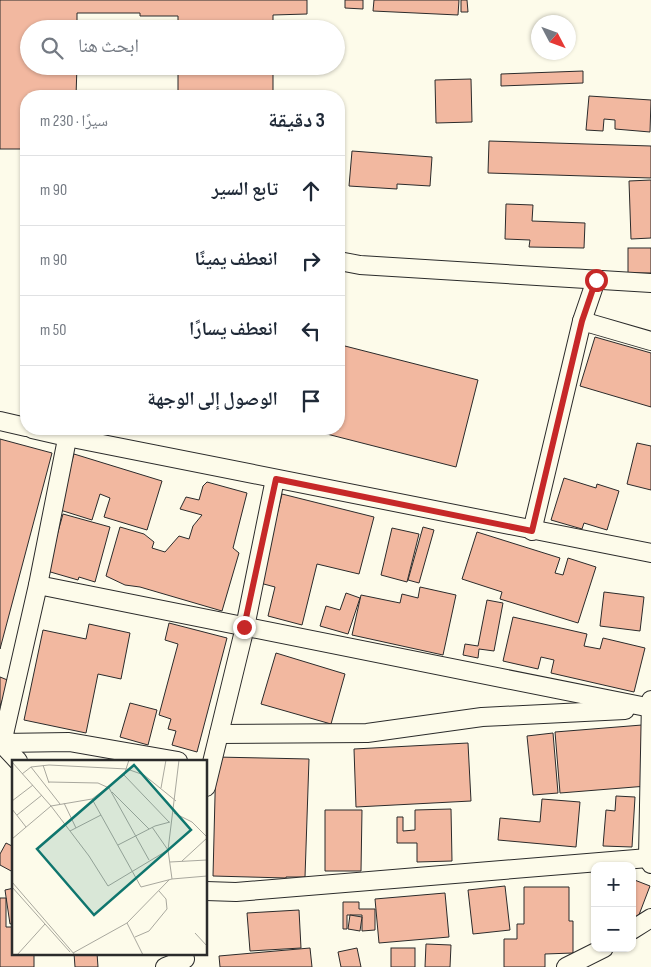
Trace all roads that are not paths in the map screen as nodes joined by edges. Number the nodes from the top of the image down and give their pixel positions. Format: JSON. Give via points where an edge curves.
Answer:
{"nodes":[{"id":1,"x":345,"y":262,"type":"edge"},
{"id":2,"x":596,"y":280,"type":"junction"},
{"id":3,"x":651,"y":283,"type":"edge"},
{"id":4,"x":582,"y":321,"type":"junction"},
{"id":5,"x":651,"y":340,"type":"edge"},
{"id":6,"x":0,"y":421,"type":"edge"},
{"id":7,"x":20,"y":426,"type":"edge"},
{"id":8,"x":68,"y":435,"type":"edge"},
{"id":9,"x":77,"y":435,"type":"edge"},
{"id":10,"x":276,"y":479,"type":"junction"},
{"id":11,"x":532,"y":531,"type":"junction"},
{"id":12,"x":651,"y":553,"type":"edge"},
{"id":13,"x":38,"y":585,"type":"junction"},
{"id":14,"x":244,"y":627,"type":"junction"},
{"id":15,"x":651,"y":706,"type":"edge"},
{"id":16,"x":219,"y":734,"type":"junction"},
{"id":17,"x":1,"y":742,"type":"edge"},
{"id":18,"x":17,"y":760,"type":"edge"},
{"id":19,"x":172,"y":760,"type":"edge"},
{"id":20,"x":209,"y":766,"type":"edge"},
{"id":21,"x":649,"y":861,"type":"edge"},
{"id":22,"x":208,"y":891,"type":"edge"},
{"id":23,"x":651,"y":918,"type":"edge"},
{"id":24,"x":636,"y":927,"type":"edge"},
{"id":25,"x":596,"y":952,"type":"edge"},
{"id":26,"x":185,"y":960,"type":"edge"},
{"id":27,"x":165,"y":967,"type":"edge"},
{"id":28,"x":566,"y":967,"type":"edge"}],
"edges":[{"from":1,"to":2,"type":"street"},
{"from":2,"to":3,"type":"street"},
{"from":2,"to":4,"type":"street"},
{"from":4,"to":5,"type":"street"},
{"from":4,"to":11,"type":"street"},
{"from":6,"to":7,"type":"street"},
{"from":8,"to":13,"type":"street"},
{"from":9,"to":10,"type":"street"},
{"from":10,"to":11,"type":"street"},
{"from":10,"to":14,"type":"street"},
{"from":11,"to":12,"type":"street"},
{"from":13,"to":14,"type":"street"},
{"from":13,"to":17,"type":"street"},
{"from":14,"to":15,"type":"street"},
{"from":14,"to":16,"type":"street"},
{"from":15,"to":16,"type":"street","via":[[482,718],[367,733]]},
{"from":15,"to":21,"type":"street"},
{"from":16,"to":20,"type":"street"},
{"from":17,"to":18,"type":"street"},
{"from":17,"to":19,"type":"street","via":[[69,742]]},
{"from":21,"to":22,"type":"street","via":[[236,892]]},
{"from":23,"to":24,"type":"street"},
{"from":25,"to":28,"type":"street"},
{"from":26,"to":27,"type":"street"}]}
